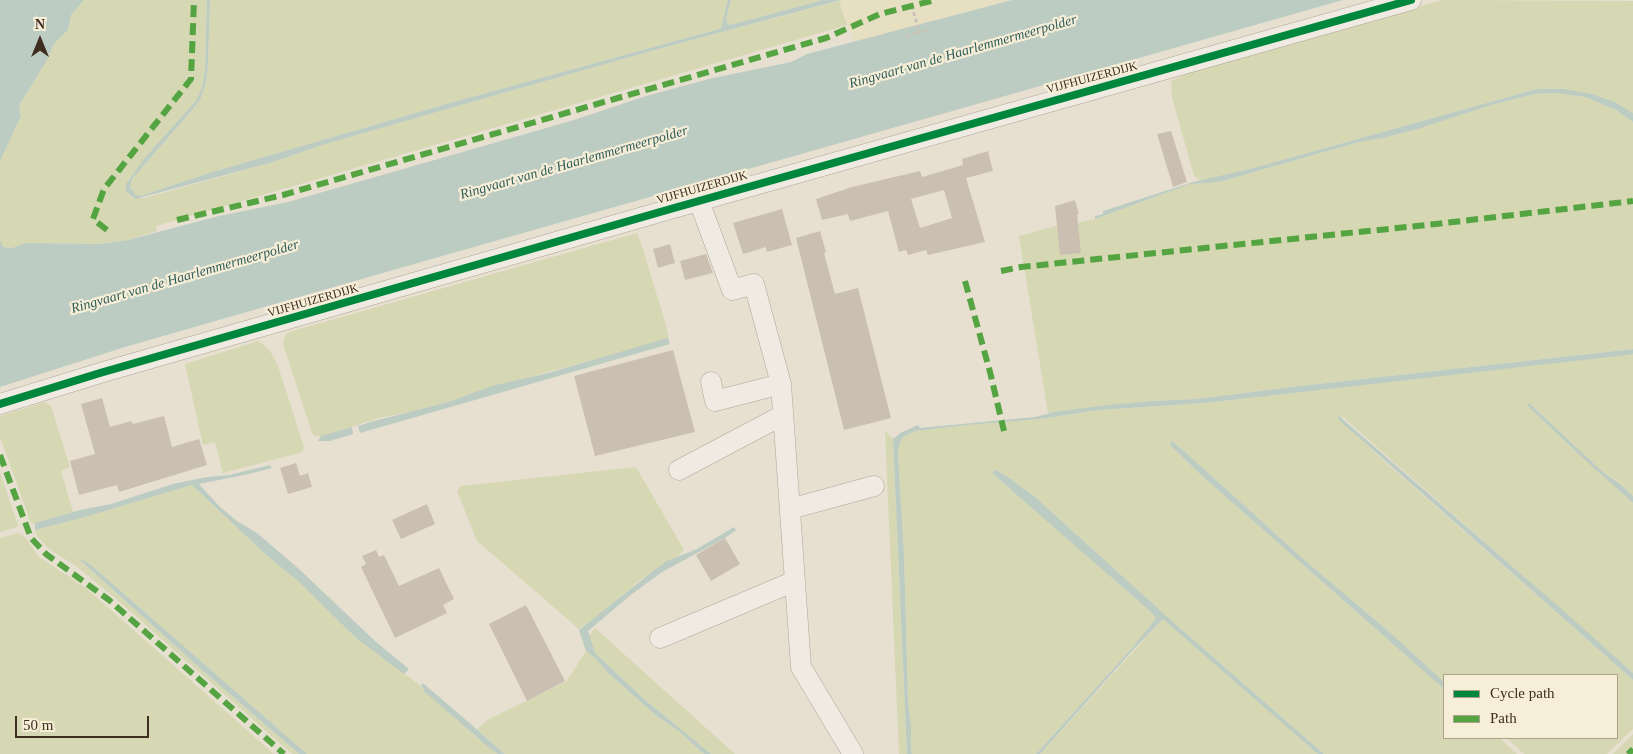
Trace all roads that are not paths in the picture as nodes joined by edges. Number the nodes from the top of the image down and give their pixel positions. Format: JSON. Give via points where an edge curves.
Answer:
{"nodes":[{"id":1,"x":1411,"y":0,"type":"edge"},
{"id":2,"x":699,"y":201,"type":"junction"},
{"id":3,"x":711,"y":382,"type":"dead end"},
{"id":4,"x":781,"y":384,"type":"junction"},
{"id":5,"x":0,"y":404,"type":"edge"},
{"id":6,"x":783,"y":415,"type":"junction"},
{"id":7,"x":679,"y":470,"type":"dead end"},
{"id":8,"x":874,"y":486,"type":"dead end"},
{"id":9,"x":790,"y":509,"type":"junction"},
{"id":10,"x":795,"y":581,"type":"junction"},
{"id":11,"x":660,"y":638,"type":"dead end"},
{"id":12,"x":853,"y":754,"type":"edge"}],
"edges":[{"from":1,"to":2,"type":"street","name":"VIJFHUIZERDIJK"},
{"from":2,"to":4,"type":"street","via":[[732,290],[754,284]]},
{"from":2,"to":5,"type":"street","name":"VIJFHUIZERDIJK"},
{"from":3,"to":4,"type":"street","via":[[715,401]]},
{"from":4,"to":6,"type":"street"},
{"from":6,"to":7,"type":"street"},
{"from":6,"to":9,"type":"street"},
{"from":8,"to":9,"type":"street"},
{"from":9,"to":10,"type":"street"},
{"from":10,"to":11,"type":"street"},
{"from":10,"to":12,"type":"street","via":[[801,667]]}]}
